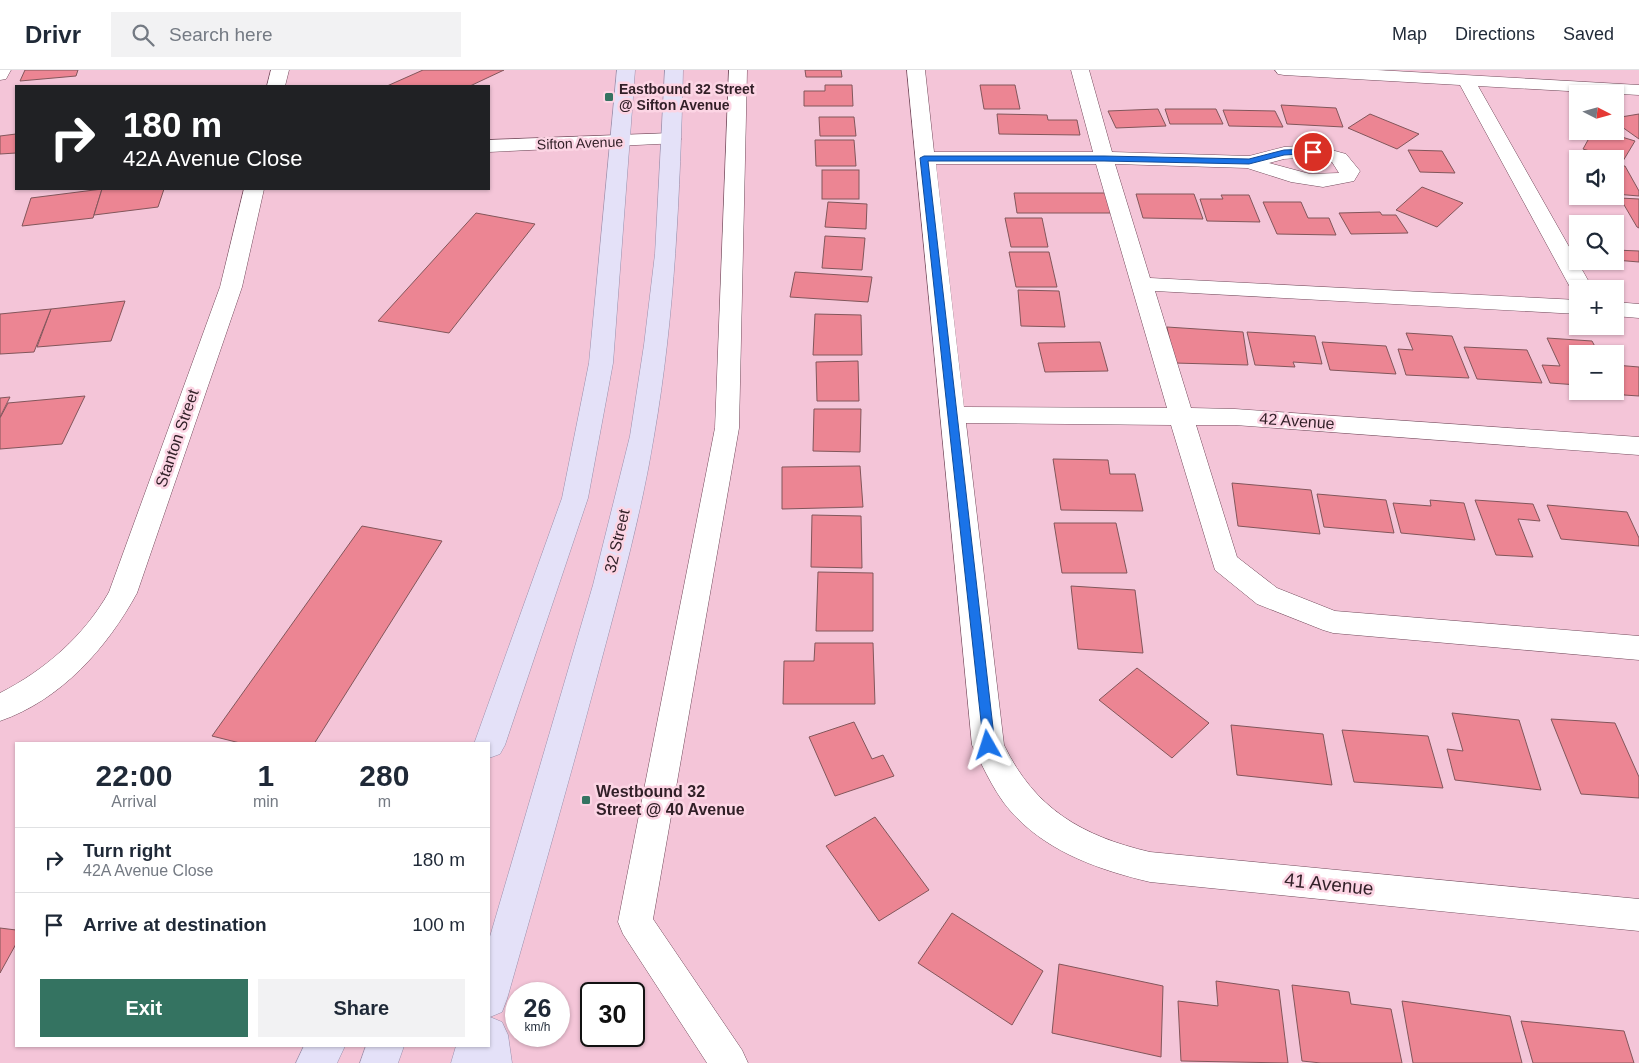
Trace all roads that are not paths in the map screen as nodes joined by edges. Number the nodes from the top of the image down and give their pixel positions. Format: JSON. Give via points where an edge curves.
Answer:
{"nodes":[{"id":1,"x":2,"y":70,"type":"edge"},
{"id":2,"x":280,"y":70,"type":"edge"},
{"id":3,"x":626,"y":70,"type":"edge"},
{"id":4,"x":674,"y":70,"type":"edge"},
{"id":5,"x":738,"y":70,"type":"edge"},
{"id":6,"x":916,"y":70,"type":"edge"},
{"id":7,"x":1080,"y":70,"type":"edge"},
{"id":8,"x":1284,"y":70,"type":"edge"},
{"id":9,"x":0,"y":75,"type":"edge"},
{"id":10,"x":1467,"y":82,"type":"junction"},
{"id":11,"x":276,"y":85,"type":"edge"},
{"id":12,"x":1639,"y":90,"type":"edge"},
{"id":13,"x":672,"y":139,"type":"junction"},
{"id":14,"x":620,"y":141,"type":"junction"},
{"id":15,"x":490,"y":146,"type":"edge"},
{"id":16,"x":924,"y":158,"type":"junction"},
{"id":17,"x":1104,"y":158,"type":"junction"},
{"id":18,"x":1249,"y":162,"type":"dead end"},
{"id":19,"x":254,"y":190,"type":"edge"},
{"id":20,"x":1577,"y":280,"type":"edge"},
{"id":21,"x":1141,"y":284,"type":"junction"},
{"id":22,"x":1569,"y":307,"type":"edge"},
{"id":23,"x":1624,"y":310,"type":"edge"},
{"id":24,"x":1639,"y":311,"type":"edge"},
{"id":25,"x":954,"y":414,"type":"junction"},
{"id":26,"x":1181,"y":415,"type":"junction"},
{"id":27,"x":1639,"y":446,"type":"edge"},
{"id":28,"x":1639,"y":648,"type":"edge"},
{"id":29,"x":0,"y":708,"type":"edge"},
{"id":30,"x":490,"y":742,"type":"edge"},
{"id":31,"x":1639,"y":915,"type":"edge"},
{"id":32,"x":490,"y":996,"type":"edge"},
{"id":33,"x":490,"y":1043,"type":"edge"},
{"id":34,"x":325,"y":1047,"type":"edge"},
{"id":35,"x":385,"y":1047,"type":"edge"},
{"id":36,"x":475,"y":1047,"type":"edge"},
{"id":37,"x":315,"y":1063,"type":"edge"},
{"id":38,"x":380,"y":1063,"type":"edge"},
{"id":39,"x":470,"y":1063,"type":"edge"},
{"id":40,"x":493,"y":1063,"type":"edge"},
{"id":41,"x":729,"y":1063,"type":"edge"}],
"edges":[{"from":1,"to":9,"type":"street"},
{"from":2,"to":11,"type":"street"},
{"from":3,"to":14,"type":"main road"},
{"from":4,"to":13,"type":"main road","name":"32 Street"},
{"from":5,"to":41,"type":"street","via":[[727,428],[635,922]]},
{"from":6,"to":16,"type":"street","name":"41 Avenue"},
{"from":7,"to":17,"type":"street"},
{"from":8,"to":10,"type":"street"},
{"from":10,"to":12,"type":"street"},
{"from":10,"to":20,"type":"street"},
{"from":13,"to":14,"type":"street","name":"Sifton Avenue"},
{"from":13,"to":32,"type":"main road","name":"32 Street","via":[[659,320],[642,437],[603,602]]},
{"from":14,"to":15,"type":"street","name":"Sifton Avenue"},
{"from":14,"to":30,"type":"main road","via":[[601,363],[575,498]]},
{"from":16,"to":17,"type":"street"},
{"from":16,"to":25,"type":"street","name":"41 Avenue"},
{"from":17,"to":18,"type":"street"},
{"from":17,"to":21,"type":"street"},
{"from":19,"to":29,"type":"street","name":"Stanton Street","via":[[232,287],[123,593],[86,648],[42,684]]},
{"from":21,"to":22,"type":"street"},
{"from":21,"to":26,"type":"street"},
{"from":23,"to":24,"type":"street"},
{"from":25,"to":26,"type":"street","name":"42 Avenue"},
{"from":25,"to":31,"type":"street","name":"41 Avenue","via":[[988,745],[998,770],[1032,812],[1071,840],[1109,857],[1150,866]]},
{"from":26,"to":27,"type":"street","name":"42 Avenue","via":[[1235,416]]},
{"from":26,"to":28,"type":"street","via":[[1225,563],[1267,596],[1333,622]]},
{"from":33,"to":40,"type":"main road"},
{"from":34,"to":37,"type":"main road"},
{"from":35,"to":38,"type":"main road"},
{"from":36,"to":39,"type":"main road"}]}
